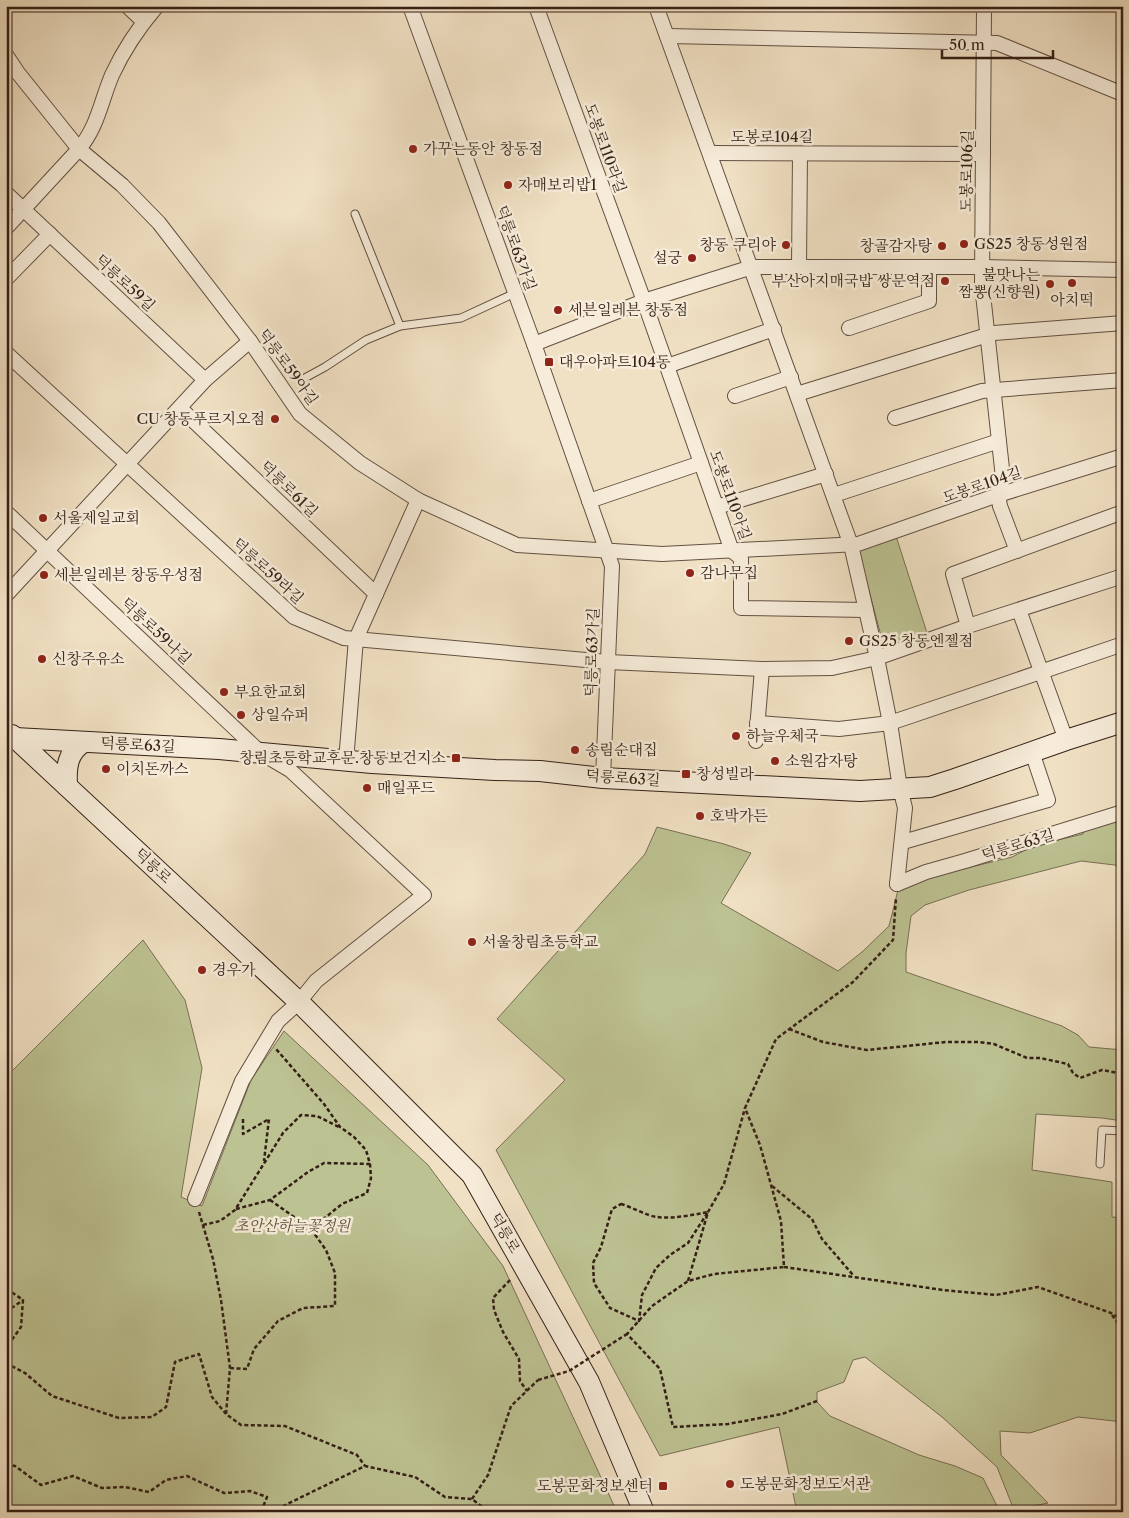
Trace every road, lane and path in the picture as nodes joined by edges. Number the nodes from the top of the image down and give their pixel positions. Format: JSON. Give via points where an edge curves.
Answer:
{"nodes":[{"id":1,"x":127,"y":6,"type":"edge"},
{"id":2,"x":157,"y":6,"type":"edge"},
{"id":3,"x":410,"y":6,"type":"edge"},
{"id":4,"x":536,"y":6,"type":"edge"},
{"id":5,"x":656,"y":6,"type":"edge"},
{"id":6,"x":984,"y":6,"type":"edge"},
{"id":7,"x":144,"y":22,"type":"junction"},
{"id":8,"x":667,"y":36,"type":"junction"},
{"id":9,"x":984,"y":42,"type":"junction"},
{"id":10,"x":6,"y":55,"type":"edge"},
{"id":11,"x":1123,"y":94,"type":"edge"},
{"id":12,"x":79,"y":149,"type":"junction"},
{"id":13,"x":710,"y":153,"type":"junction"},
{"id":14,"x":800,"y":154,"type":"junction"},
{"id":15,"x":983,"y":154,"type":"junction"},
{"id":16,"x":6,"y":193,"type":"edge"},
{"id":17,"x":24,"y":209,"type":"junction"},
{"id":18,"x":356,"y":214,"type":"dead end"},
{"id":19,"x":6,"y":228,"type":"edge"},
{"id":20,"x":50,"y":234,"type":"junction"},
{"id":21,"x":752,"y":267,"type":"junction"},
{"id":22,"x":799,"y":267,"type":"junction"},
{"id":23,"x":929,"y":267,"type":"junction"},
{"id":24,"x":982,"y":267,"type":"junction"},
{"id":25,"x":1123,"y":270,"type":"edge"},
{"id":26,"x":6,"y":279,"type":"edge"},
{"id":27,"x":515,"y":293,"type":"junction"},
{"id":28,"x":644,"y":301,"type":"junction"},
{"id":29,"x":1123,"y":323,"type":"edge"},
{"id":30,"x":400,"y":326,"type":"junction"},
{"id":31,"x":849,"y":328,"type":"dead end"},
{"id":32,"x":774,"y":329,"type":"junction"},
{"id":33,"x":987,"y":336,"type":"junction"},
{"id":34,"x":250,"y":341,"type":"junction"},
{"id":35,"x":534,"y":344,"type":"junction"},
{"id":36,"x":6,"y":353,"type":"edge"},
{"id":37,"x":667,"y":366,"type":"junction"},
{"id":38,"x":791,"y":377,"type":"junction"},
{"id":39,"x":205,"y":380,"type":"junction"},
{"id":40,"x":303,"y":380,"type":"dead end"},
{"id":41,"x":1123,"y":380,"type":"edge"},
{"id":42,"x":993,"y":389,"type":"junction"},
{"id":43,"x":798,"y":394,"type":"junction"},
{"id":44,"x":735,"y":396,"type":"dead end"},
{"id":45,"x":180,"y":408,"type":"junction"},
{"id":46,"x":896,"y":418,"type":"dead end"},
{"id":47,"x":999,"y":440,"type":"junction"},
{"id":48,"x":1123,"y":456,"type":"edge"},
{"id":49,"x":701,"y":463,"type":"junction"},
{"id":50,"x":126,"y":465,"type":"junction"},
{"id":51,"x":826,"y":474,"type":"junction"},
{"id":52,"x":834,"y":495,"type":"junction"},
{"id":53,"x":998,"y":495,"type":"junction"},
{"id":54,"x":418,"y":500,"type":"junction"},
{"id":55,"x":590,"y":501,"type":"junction"},
{"id":56,"x":717,"y":507,"type":"junction"},
{"id":57,"x":6,"y":512,"type":"edge"},
{"id":58,"x":1123,"y":512,"type":"edge"},
{"id":59,"x":851,"y":545,"type":"junction"},
{"id":60,"x":47,"y":550,"type":"junction"},
{"id":61,"x":1017,"y":550,"type":"junction"},
{"id":62,"x":607,"y":551,"type":"junction"},
{"id":63,"x":732,"y":551,"type":"junction"},
{"id":64,"x":1123,"y":576,"type":"edge"},
{"id":65,"x":376,"y":594,"type":"junction"},
{"id":66,"x":6,"y":595,"type":"edge"},
{"id":67,"x":866,"y":610,"type":"junction"},
{"id":68,"x":1019,"y":610,"type":"junction"},
{"id":69,"x":968,"y":626,"type":"junction"},
{"id":70,"x":356,"y":639,"type":"junction"},
{"id":71,"x":1123,"y":644,"type":"edge"},
{"id":72,"x":877,"y":658,"type":"junction"},
{"id":73,"x":608,"y":662,"type":"junction"},
{"id":74,"x":762,"y":669,"type":"junction"},
{"id":75,"x":1041,"y":671,"type":"junction"},
{"id":76,"x":1123,"y":722,"type":"edge"},
{"id":77,"x":757,"y":723,"type":"junction"},
{"id":78,"x":890,"y":723,"type":"junction"},
{"id":79,"x":9,"y":736,"type":"edge"},
{"id":80,"x":1066,"y":740,"type":"junction"},
{"id":81,"x":756,"y":741,"type":"dead end"},
{"id":82,"x":84,"y":742,"type":"junction"},
{"id":83,"x":1032,"y":752,"type":"junction"},
{"id":84,"x":261,"y":753,"type":"junction"},
{"id":85,"x":346,"y":761,"type":"junction"},
{"id":86,"x":603,"y":778,"type":"junction"},
{"id":87,"x":67,"y":786,"type":"junction"},
{"id":88,"x":900,"y":788,"type":"junction"},
{"id":89,"x":1123,"y":812,"type":"edge"},
{"id":90,"x":903,"y":842,"type":"junction"},
{"id":91,"x":897,"y":884,"type":"junction"},
{"id":92,"x":299,"y":1002,"type":"junction"},
{"id":93,"x":789,"y":1029,"type":"junction"},
{"id":94,"x":273,"y":1046,"type":"dead end"},
{"id":95,"x":1123,"y":1074,"type":"edge"},
{"id":96,"x":745,"y":1108,"type":"junction"},
{"id":97,"x":244,"y":1115,"type":"dead end"},
{"id":98,"x":340,"y":1127,"type":"junction"},
{"id":99,"x":1123,"y":1131,"type":"edge"},
{"id":100,"x":264,"y":1162,"type":"junction"},
{"id":101,"x":370,"y":1164,"type":"junction"},
{"id":102,"x":1100,"y":1164,"type":"dead end"},
{"id":103,"x":771,"y":1184,"type":"junction"},
{"id":104,"x":195,"y":1199,"type":"joint"},
{"id":105,"x":270,"y":1200,"type":"junction"},
{"id":106,"x":235,"y":1210,"type":"junction"},
{"id":107,"x":708,"y":1212,"type":"junction"},
{"id":108,"x":203,"y":1225,"type":"junction"},
{"id":109,"x":311,"y":1229,"type":"junction"},
{"id":110,"x":784,"y":1267,"type":"junction"},
{"id":111,"x":854,"y":1276,"type":"junction"},
{"id":112,"x":510,"y":1280,"type":"dead end"},
{"id":113,"x":688,"y":1281,"type":"junction"},
{"id":114,"x":6,"y":1291,"type":"edge"},
{"id":115,"x":23,"y":1300,"type":"junction"},
{"id":116,"x":6,"y":1312,"type":"edge"},
{"id":117,"x":1111,"y":1313,"type":"junction"},
{"id":118,"x":1123,"y":1320,"type":"edge"},
{"id":119,"x":639,"y":1321,"type":"junction"},
{"id":120,"x":1123,"y":1330,"type":"edge"},
{"id":121,"x":627,"y":1334,"type":"junction"},
{"id":122,"x":6,"y":1348,"type":"edge"},
{"id":123,"x":6,"y":1363,"type":"edge"},
{"id":124,"x":230,"y":1368,"type":"junction"},
{"id":125,"x":527,"y":1391,"type":"junction"},
{"id":126,"x":817,"y":1402,"type":"dead end"},
{"id":127,"x":226,"y":1414,"type":"junction"},
{"id":128,"x":6,"y":1464,"type":"edge"},
{"id":129,"x":365,"y":1466,"type":"junction"},
{"id":130,"x":472,"y":1499,"type":"junction"},
{"id":131,"x":261,"y":1512,"type":"edge"},
{"id":132,"x":271,"y":1512,"type":"edge"},
{"id":133,"x":488,"y":1512,"type":"edge"},
{"id":134,"x":644,"y":1512,"type":"edge"}],
"edges":[{"from":1,"to":7,"type":"street"},
{"from":2,"to":7,"type":"street"},
{"from":3,"to":27,"type":"street","name":"덕릉로63가길"},
{"from":4,"to":28,"type":"street","name":"도봉로110라길"},
{"from":5,"to":8,"type":"street","name":"도봉로104길"},
{"from":6,"to":9,"type":"street","name":"도봉로106길"},
{"from":7,"to":12,"type":"street","via":[[116,68],[90,136]]},
{"from":8,"to":9,"type":"street"},
{"from":8,"to":13,"type":"street","name":"도봉로104길"},
{"from":9,"to":11,"type":"street","via":[[997,43]]},
{"from":9,"to":15,"type":"street","name":"도봉로106길"},
{"from":10,"to":12,"type":"street","name":"덕릉로59아길"},
{"from":12,"to":17,"type":"street"},
{"from":12,"to":34,"type":"street","name":"덕릉로59아길","via":[[122,185],[159,223]]},
{"from":13,"to":14,"type":"street","name":"도봉로104길"},
{"from":13,"to":21,"type":"street","name":"도봉로104길"},
{"from":14,"to":15,"type":"street","name":"도봉로104길"},
{"from":14,"to":22,"type":"street"},
{"from":15,"to":24,"type":"street","name":"도봉로106길"},
{"from":16,"to":17,"type":"street","name":"덕릉로59길"},
{"from":17,"to":19,"type":"street"},
{"from":17,"to":20,"type":"street","name":"덕릉로59길"},
{"from":18,"to":30,"type":"lane"},
{"from":20,"to":26,"type":"street"},
{"from":20,"to":39,"type":"street","name":"덕릉로59길"},
{"from":21,"to":22,"type":"street"},
{"from":21,"to":28,"type":"street"},
{"from":21,"to":32,"type":"street","name":"도봉로104길"},
{"from":22,"to":23,"type":"street"},
{"from":23,"to":24,"type":"street"},
{"from":23,"to":31,"type":"street","via":[[929,301]]},
{"from":24,"to":25,"type":"street"},
{"from":24,"to":33,"type":"street","name":"도봉로106길"},
{"from":27,"to":30,"type":"lane","via":[[461,318]]},
{"from":27,"to":35,"type":"street","name":"덕릉로63가길"},
{"from":28,"to":35,"type":"street"},
{"from":28,"to":37,"type":"street","name":"도봉로110아길"},
{"from":29,"to":33,"type":"street"},
{"from":30,"to":40,"type":"lane","via":[[366,340]]},
{"from":32,"to":37,"type":"street"},
{"from":32,"to":38,"type":"street","name":"도봉로104길"},
{"from":33,"to":42,"type":"street","name":"도봉로106길"},
{"from":33,"to":43,"type":"street"},
{"from":34,"to":39,"type":"street"},
{"from":34,"to":54,"type":"street","name":"덕릉로59아길","via":[[300,414],[360,463]]},
{"from":35,"to":55,"type":"street","name":"덕릉로63가길"},
{"from":36,"to":50,"type":"street","name":"덕릉로59라길"},
{"from":37,"to":49,"type":"street","name":"도봉로110아길"},
{"from":38,"to":43,"type":"street","name":"도봉로104길"},
{"from":38,"to":44,"type":"street"},
{"from":39,"to":45,"type":"street"},
{"from":41,"to":42,"type":"street"},
{"from":42,"to":46,"type":"street"},
{"from":42,"to":47,"type":"street","name":"도봉로106길"},
{"from":43,"to":51,"type":"street","name":"도봉로104길"},
{"from":45,"to":50,"type":"street"},
{"from":45,"to":65,"type":"street","name":"덕릉로61길"},
{"from":47,"to":52,"type":"street"},
{"from":47,"to":53,"type":"street","name":"도봉로106길","via":[[1003,478]]},
{"from":48,"to":53,"type":"street","name":"도봉로104길"},
{"from":49,"to":55,"type":"street"},
{"from":49,"to":56,"type":"street","name":"도봉로110아길"},
{"from":50,"to":60,"type":"street"},
{"from":50,"to":70,"type":"street","name":"덕릉로59라길","via":[[294,617],[344,638]]},
{"from":51,"to":52,"type":"street","name":"도봉로104길"},
{"from":51,"to":56,"type":"street"},
{"from":52,"to":59,"type":"street","name":"도봉로104길"},
{"from":53,"to":59,"type":"street","name":"도봉로104길"},
{"from":53,"to":61,"type":"street"},
{"from":54,"to":62,"type":"street","name":"덕릉로59아길","via":[[517,545]]},
{"from":54,"to":65,"type":"street"},
{"from":55,"to":62,"type":"street","name":"덕릉로63가길"},
{"from":56,"to":63,"type":"street","name":"도봉로110아길"},
{"from":57,"to":60,"type":"street","name":"덕릉로59나길"},
{"from":58,"to":61,"type":"street"},
{"from":59,"to":63,"type":"street","name":"도봉로104길"},
{"from":59,"to":67,"type":"street","name":"도봉로104길"},
{"from":60,"to":66,"type":"street"},
{"from":60,"to":84,"type":"street","name":"덕릉로59나길"},
{"from":61,"to":69,"type":"street","via":[[952,574]]},
{"from":62,"to":63,"type":"street","name":"도봉로104길","via":[[662,554]]},
{"from":62,"to":73,"type":"street","name":"덕릉로63가길","via":[[612,566]]},
{"from":63,"to":67,"type":"street","name":"도봉로110아길","via":[[741,558],[740,608]]},
{"from":64,"to":68,"type":"street"},
{"from":65,"to":70,"type":"street"},
{"from":67,"to":72,"type":"street","name":"도봉로104길"},
{"from":68,"to":69,"type":"street"},
{"from":68,"to":75,"type":"street"},
{"from":69,"to":72,"type":"street"},
{"from":70,"to":73,"type":"street","name":"덕릉로59라길"},
{"from":70,"to":85,"type":"street"},
{"from":71,"to":75,"type":"street"},
{"from":72,"to":74,"type":"street","via":[[832,668]]},
{"from":72,"to":78,"type":"street","name":"도봉로104길"},
{"from":73,"to":74,"type":"street"},
{"from":73,"to":86,"type":"street","name":"덕릉로63가길"},
{"from":74,"to":77,"type":"street"},
{"from":75,"to":78,"type":"street"},
{"from":75,"to":80,"type":"street"},
{"from":76,"to":80,"type":"street","name":"덕릉로63길"},
{"from":77,"to":78,"type":"street","via":[[839,729]]},
{"from":77,"to":81,"type":"street"},
{"from":78,"to":88,"type":"street","name":"도봉로104길"},
{"from":79,"to":82,"type":"street","name":"덕릉로63길"},
{"from":79,"to":87,"type":"street","name":"덕릉로"},
{"from":80,"to":83,"type":"street","name":"덕릉로63길"},
{"from":82,"to":84,"type":"street","name":"덕릉로63길"},
{"from":82,"to":87,"type":"street","via":[[75,747],[69,758]]},
{"from":83,"to":88,"type":"street","name":"덕릉로63길","via":[[930,787]]},
{"from":83,"to":90,"type":"street","via":[[1048,800]]},
{"from":84,"to":85,"type":"street","name":"덕릉로63길"},
{"from":84,"to":92,"type":"street","name":"덕릉로63길","via":[[290,770],[424,895],[316,982]]},
{"from":85,"to":86,"type":"street","name":"덕릉로63길","via":[[540,771]]},
{"from":86,"to":88,"type":"street","name":"덕릉로63길","via":[[860,791]]},
{"from":87,"to":92,"type":"street","name":"덕릉로"},
{"from":88,"to":90,"type":"street","via":[[905,808]]},
{"from":89,"to":91,"type":"street","name":"덕릉로63길","via":[[926,872]]},
{"from":90,"to":91,"type":"street"},
{"from":91,"to":93,"type":"path","via":[[893,940],[853,982]]},
{"from":92,"to":104,"type":"street","via":[[278,1022],[242,1081]]},
{"from":92,"to":134,"type":"street","name":"덕릉로","via":[[472,1175],[589,1382]]},
{"from":93,"to":95,"type":"path","via":[[823,1042],[867,1050],[946,1042],[994,1044],[1027,1058],[1068,1064],[1080,1078],[1102,1070]]},
{"from":93,"to":96,"type":"path","via":[[776,1039]]},
{"from":94,"to":98,"type":"path"},
{"from":96,"to":103,"type":"path"},
{"from":96,"to":107,"type":"path","via":[[724,1184]]},
{"from":97,"to":100,"type":"path","via":[[243,1134],[269,1119]]},
{"from":98,"to":100,"type":"path","via":[[318,1116],[301,1115],[283,1133]]},
{"from":98,"to":101,"type":"path","via":[[366,1150]]},
{"from":99,"to":102,"type":"lane","via":[[1102,1130]]},
{"from":100,"to":106,"type":"path"},
{"from":101,"to":105,"type":"path","via":[[324,1163]]},
{"from":101,"to":109,"type":"path","via":[[367,1193],[342,1204]]},
{"from":103,"to":110,"type":"path","via":[[781,1221]]},
{"from":103,"to":111,"type":"path","via":[[812,1219],[822,1240]]},
{"from":104,"to":108,"type":"path"},
{"from":105,"to":106,"type":"path"},
{"from":105,"to":109,"type":"path"},
{"from":106,"to":108,"type":"path","via":[[220,1221]]},
{"from":107,"to":113,"type":"path"},
{"from":107,"to":119,"type":"path","via":[[688,1242],[656,1268],[642,1295]]},
{"from":107,"to":119,"type":"path","via":[[656,1217],[620,1204],[612,1209],[604,1238],[592,1263],[594,1283],[610,1308]]},
{"from":108,"to":124,"type":"path","via":[[216,1275]]},
{"from":109,"to":124,"type":"path","via":[[326,1250],[335,1273],[336,1306],[302,1308],[278,1321],[254,1349],[247,1369]]},
{"from":110,"to":111,"type":"path"},
{"from":110,"to":113,"type":"path","via":[[714,1274]]},
{"from":111,"to":117,"type":"path","via":[[996,1295],[1038,1287]]},
{"from":112,"to":125,"type":"path","via":[[493,1298],[494,1310],[519,1359],[520,1380]]},
{"from":113,"to":119,"type":"path","via":[[652,1306]]},
{"from":114,"to":115,"type":"path"},
{"from":115,"to":116,"type":"path"},
{"from":115,"to":122,"type":"path","via":[[21,1326]]},
{"from":117,"to":118,"type":"path"},
{"from":117,"to":120,"type":"path"},
{"from":119,"to":121,"type":"path"},
{"from":121,"to":125,"type":"path","bridge":true,"via":[[569,1371],[538,1380]]},
{"from":121,"to":126,"type":"path","via":[[660,1368],[673,1426],[728,1424],[782,1414]]},
{"from":123,"to":127,"type":"path","via":[[25,1373],[52,1396],[119,1418],[152,1417],[166,1407],[175,1362],[200,1354],[212,1397]]},
{"from":124,"to":127,"type":"path"},
{"from":125,"to":130,"type":"path","via":[[511,1406],[488,1475]]},
{"from":127,"to":129,"type":"path","via":[[241,1425],[285,1426],[358,1455]]},
{"from":128,"to":131,"type":"path","via":[[41,1485],[73,1476],[102,1488],[125,1487],[150,1492],[166,1480],[187,1476],[224,1493],[250,1491],[267,1497]]},
{"from":129,"to":130,"type":"path","via":[[414,1477],[445,1498]]},
{"from":129,"to":132,"type":"path"},
{"from":130,"to":133,"type":"path"}]}
